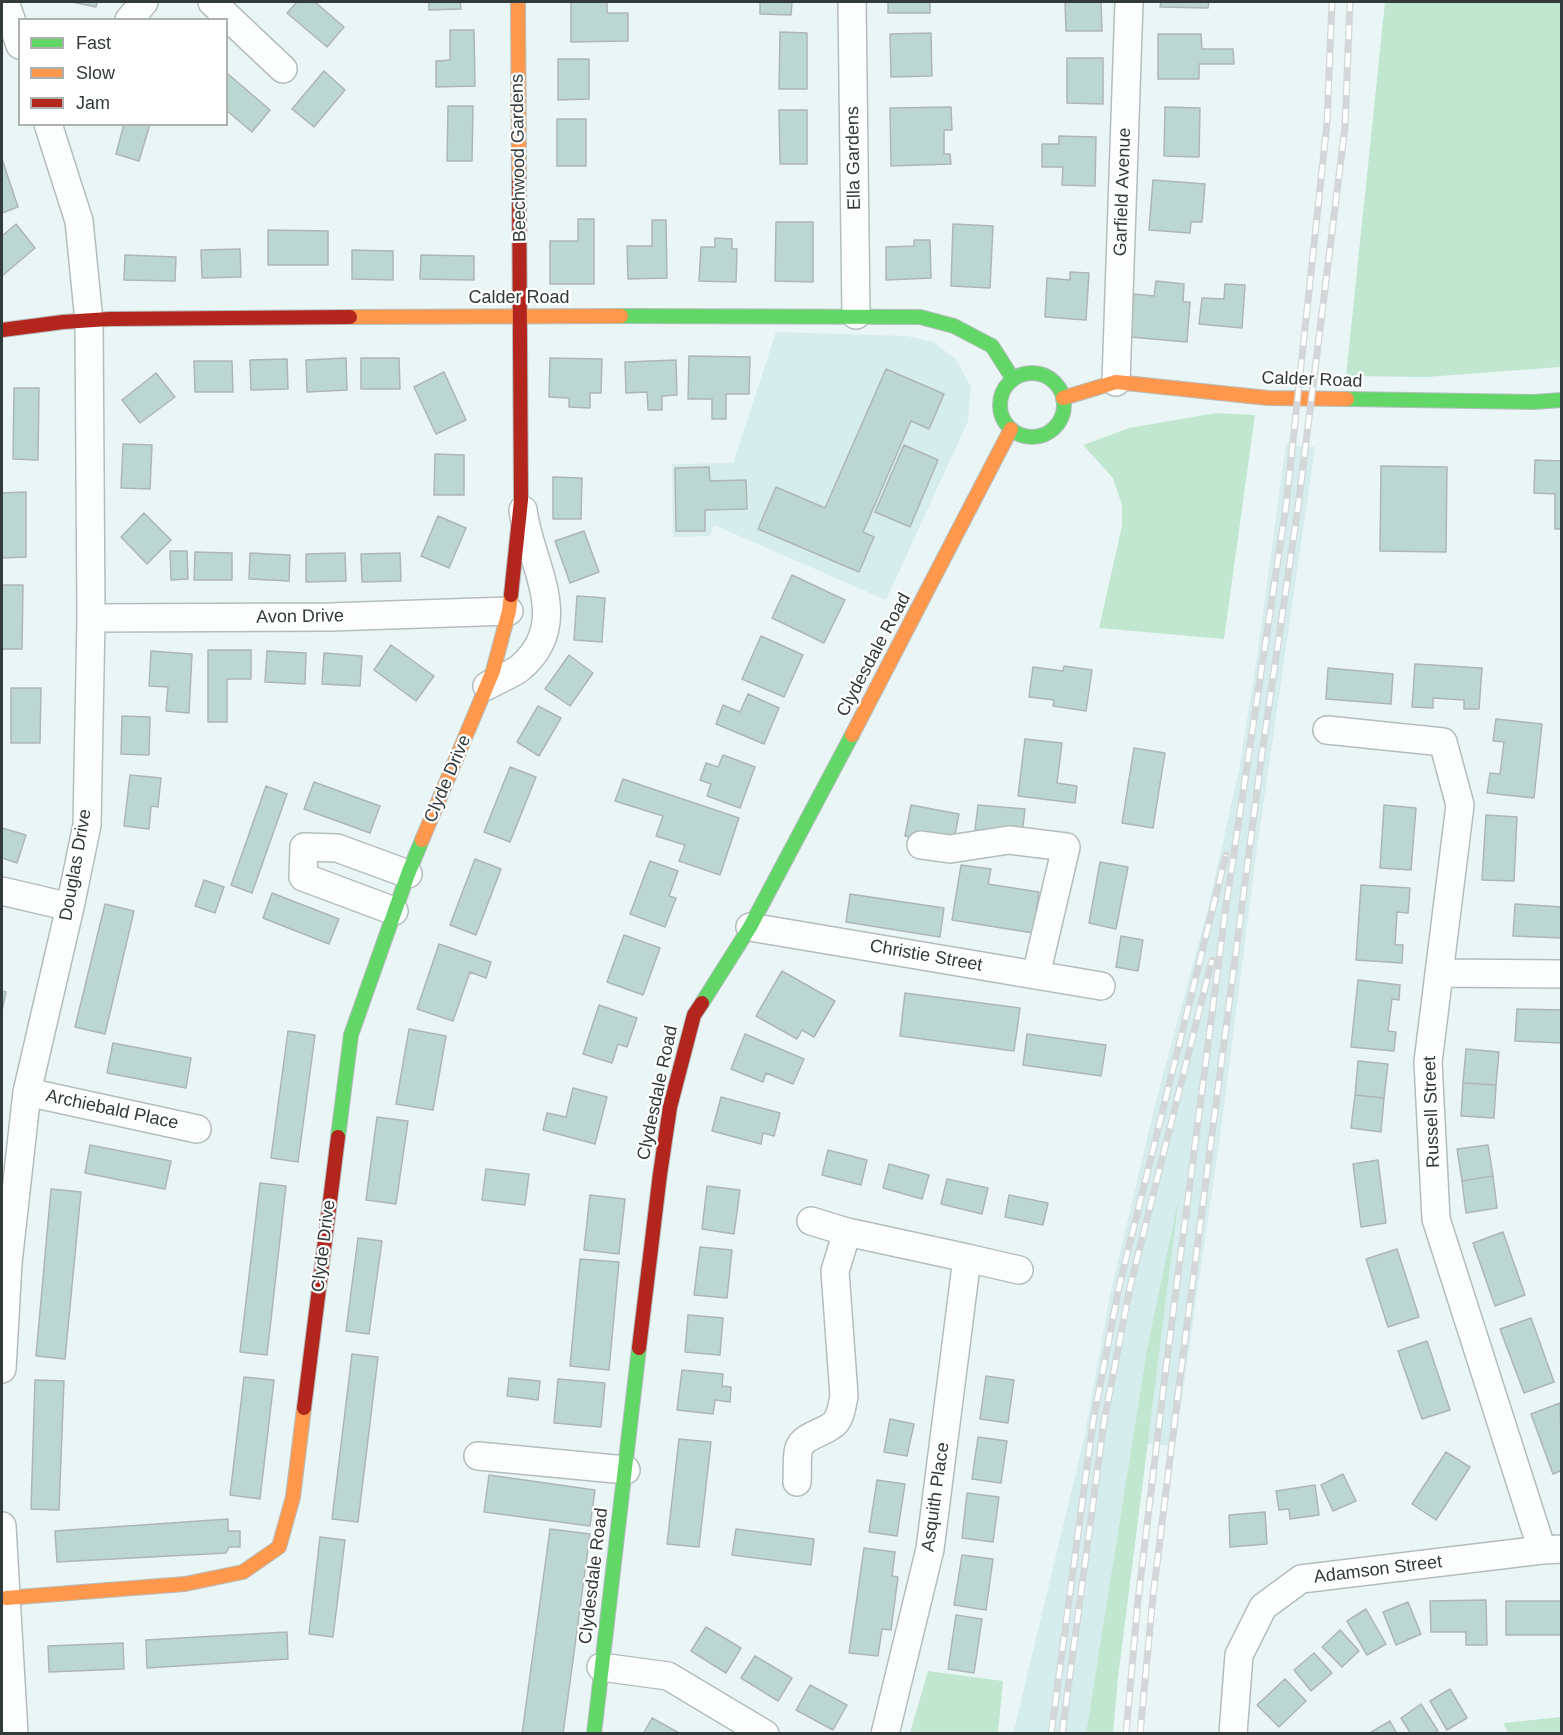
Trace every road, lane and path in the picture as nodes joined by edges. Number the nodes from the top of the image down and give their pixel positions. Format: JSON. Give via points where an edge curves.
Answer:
{"nodes":[{"id":1,"x":4,"y":2,"type":"edge"},
{"id":2,"x":144,"y":2,"type":"edge"},
{"id":3,"x":212,"y":2,"type":"edge"},
{"id":4,"x":518,"y":2,"type":"edge"},
{"id":5,"x":852,"y":2,"type":"edge"},
{"id":6,"x":1129,"y":2,"type":"edge"},
{"id":7,"x":131,"y":18,"type":"edge"},
{"id":8,"x":11,"y":34,"type":"edge"},
{"id":9,"x":283,"y":69,"type":"dead end"},
{"id":10,"x":49,"y":126,"type":"edge"},
{"id":11,"x":520,"y":315,"type":"junction"},
{"id":12,"x":856,"y":315,"type":"junction"},
{"id":13,"x":89,"y":321,"type":"junction"},
{"id":14,"x":2,"y":330,"type":"edge"},
{"id":15,"x":1013,"y":379,"type":"junction"},
{"id":16,"x":1116,"y":382,"type":"junction"},
{"id":17,"x":1063,"y":398,"type":"junction"},
{"id":18,"x":1562,"y":400,"type":"edge"},
{"id":19,"x":1011,"y":429,"type":"junction"},
{"id":20,"x":521,"y":500,"type":"junction"},
{"id":21,"x":509,"y":611,"type":"junction"},
{"id":22,"x":91,"y":618,"type":"junction"},
{"id":23,"x":487,"y":686,"type":"junction"},
{"id":24,"x":1327,"y":730,"type":"dead end"},
{"id":25,"x":921,"y":845,"type":"dead end"},
{"id":26,"x":408,"y":874,"type":"junction"},
{"id":27,"x":2,"y":891,"type":"edge"},
{"id":28,"x":70,"y":908,"type":"junction"},
{"id":29,"x":394,"y":910,"type":"junction"},
{"id":30,"x":750,"y":927,"type":"junction"},
{"id":31,"x":1439,"y":973,"type":"junction"},
{"id":32,"x":1562,"y":974,"type":"edge"},
{"id":33,"x":1036,"y":975,"type":"junction"},
{"id":34,"x":1101,"y":986,"type":"dead end"},
{"id":35,"x":27,"y":1092,"type":"junction"},
{"id":36,"x":197,"y":1129,"type":"dead end"},
{"id":37,"x":811,"y":1221,"type":"dead end"},
{"id":38,"x":847,"y":1232,"type":"junction"},
{"id":39,"x":967,"y":1258,"type":"junction"},
{"id":40,"x":5,"y":1262,"type":"edge"},
{"id":41,"x":1019,"y":1270,"type":"dead end"},
{"id":42,"x":2,"y":1369,"type":"edge"},
{"id":43,"x":478,"y":1456,"type":"dead end"},
{"id":44,"x":626,"y":1470,"type":"junction"},
{"id":45,"x":797,"y":1482,"type":"dead end"},
{"id":46,"x":2,"y":1526,"type":"edge"},
{"id":47,"x":1552,"y":1550,"type":"edge"},
{"id":48,"x":6,"y":1598,"type":"junction"},
{"id":49,"x":601,"y":1667,"type":"junction"},
{"id":50,"x":14,"y":1734,"type":"edge"},
{"id":51,"x":594,"y":1734,"type":"edge"},
{"id":52,"x":765,"y":1734,"type":"edge"},
{"id":53,"x":885,"y":1734,"type":"edge"},
{"id":54,"x":1233,"y":1734,"type":"edge"}],
"edges":[{"from":1,"to":8,"type":"street"},
{"from":2,"to":7,"type":"street"},
{"from":3,"to":9,"type":"street"},
{"from":4,"to":11,"type":"street","name":"Beechwood Gardens"},
{"from":5,"to":12,"type":"street","name":"Ella Gardens"},
{"from":6,"to":16,"type":"street","name":"Garfield Avenue"},
{"from":10,"to":13,"type":"street","name":"Douglas Drive","via":[[79,221]]},
{"from":11,"to":12,"type":"street","name":"Calder Road"},
{"from":11,"to":13,"type":"street","name":"Calder Road"},
{"from":11,"to":20,"type":"street","name":"Clyde Drive"},
{"from":12,"to":15,"type":"street","name":"Calder Road","via":[[920,317],[954,326],[992,346]]},
{"from":13,"to":14,"type":"street","name":"Calder Road"},
{"from":13,"to":22,"type":"street","name":"Douglas Drive"},
{"from":15,"to":17,"type":"street","via":[[1022,374],[1043,375],[1059,388]]},
{"from":15,"to":19,"type":"street","via":[[1000,404]]},
{"from":16,"to":17,"type":"street","name":"Calder Road"},
{"from":16,"to":18,"type":"street","name":"Calder Road","via":[[1268,398]]},
{"from":17,"to":19,"type":"street","via":[[1061,418],[1047,433],[1028,436]]},
{"from":19,"to":30,"type":"street","name":"Clydesdale Road"},
{"from":20,"to":21,"type":"street","name":"Clyde Drive"},
{"from":20,"to":23,"type":"street","name":"Clyde Drive","via":[[545,596],[547,624],[536,650],[519,669]]},
{"from":21,"to":22,"type":"street","name":"Avon Drive","via":[[330,617]]},
{"from":21,"to":23,"type":"street","name":"Clyde Drive"},
{"from":22,"to":28,"type":"street","name":"Douglas Drive","via":[[87,825]]},
{"from":23,"to":26,"type":"street","name":"Clyde Drive"},
{"from":24,"to":31,"type":"street","name":"Russell Street","via":[[1443,742],[1460,805]]},
{"from":25,"to":33,"type":"street","via":[[950,849],[1009,840],[1066,847]]},
{"from":26,"to":29,"type":"street","name":"Clyde Drive"},
{"from":26,"to":29,"type":"street","via":[[337,848],[304,847],[303,877]]},
{"from":27,"to":28,"type":"street"},
{"from":28,"to":35,"type":"street","name":"Douglas Drive"},
{"from":29,"to":48,"type":"street","name":"Clyde Drive","via":[[351,1035],[293,1497],[279,1547],[243,1572],[185,1584]]},
{"from":30,"to":33,"type":"street","name":"Christie Street"},
{"from":30,"to":44,"type":"street","name":"Clydesdale Road","via":[[694,1015],[670,1107]]},
{"from":31,"to":32,"type":"street"},
{"from":31,"to":47,"type":"street","name":"Russell Street","via":[[1428,1062],[1436,1219]]},
{"from":33,"to":34,"type":"street","name":"Christie Street"},
{"from":35,"to":36,"type":"street","name":"Archiebald Place"},
{"from":35,"to":40,"type":"street","name":"Douglas Drive"},
{"from":37,"to":38,"type":"street"},
{"from":38,"to":39,"type":"street"},
{"from":38,"to":45,"type":"street","via":[[836,1271],[842,1411],[836,1423],[799,1448]]},
{"from":39,"to":41,"type":"street"},
{"from":39,"to":53,"type":"street","name":"Asquith Place","via":[[930,1549]]},
{"from":40,"to":42,"type":"street","name":"Douglas Drive"},
{"from":43,"to":44,"type":"street"},
{"from":44,"to":49,"type":"street","name":"Clydesdale Road"},
{"from":46,"to":48,"type":"street"},
{"from":47,"to":54,"type":"street","name":"Adamson Street","via":[[1301,1579],[1263,1607],[1239,1655]]},
{"from":48,"to":50,"type":"street"},
{"from":49,"to":51,"type":"street","name":"Clydesdale Road"},
{"from":49,"to":52,"type":"street","via":[[668,1676]]}]}
